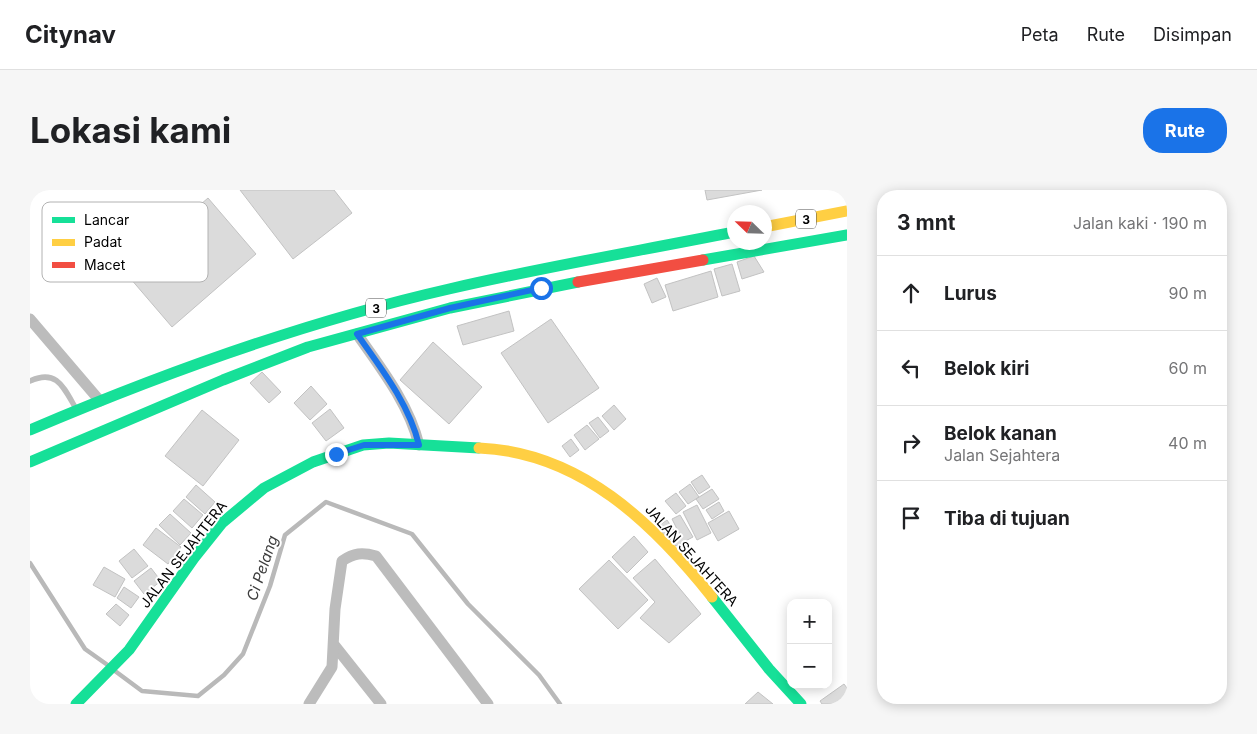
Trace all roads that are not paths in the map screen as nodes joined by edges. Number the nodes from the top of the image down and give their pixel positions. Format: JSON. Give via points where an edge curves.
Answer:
{"nodes":[{"id":1,"x":847,"y":211,"type":"edge"},
{"id":2,"x":772,"y":225,"type":"edge"},
{"id":3,"x":727,"y":233,"type":"edge"},
{"id":4,"x":847,"y":235,"type":"edge"},
{"id":5,"x":448,"y":289,"type":"junction"},
{"id":6,"x":450,"y":308,"type":"junction"},
{"id":7,"x":30,"y":319,"type":"edge"},
{"id":8,"x":357,"y":334,"type":"junction"},
{"id":9,"x":30,"y":381,"type":"edge"},
{"id":10,"x":100,"y":401,"type":"junction"},
{"id":11,"x":77,"y":411,"type":"junction"},
{"id":12,"x":30,"y":430,"type":"edge"},
{"id":13,"x":419,"y":445,"type":"junction"},
{"id":14,"x":30,"y":462,"type":"edge"},
{"id":15,"x":334,"y":646,"type":"junction"},
{"id":16,"x":76,"y":704,"type":"edge"},
{"id":17,"x":309,"y":704,"type":"edge"},
{"id":18,"x":380,"y":704,"type":"edge"},
{"id":19,"x":488,"y":704,"type":"edge"},
{"id":20,"x":801,"y":704,"type":"edge"}],
"edges":[{"from":1,"to":2,"type":"main road","number":"3"},
{"from":3,"to":5,"type":"main road","number":"3"},
{"from":4,"to":6,"type":"main road","number":"3","via":[[541,288]]},
{"from":5,"to":6,"type":"main road"},
{"from":5,"to":10,"type":"main road","number":"3","via":[[211,357]]},
{"from":6,"to":8,"type":"main road","number":"3"},
{"from":7,"to":10,"type":"street"},
{"from":8,"to":13,"type":"street","via":[[392,383]]},
{"from":8,"to":14,"type":"main road","number":"3","via":[[308,348],[223,380]]},
{"from":9,"to":11,"type":"lane","via":[[53,377],[65,389]]},
{"from":10,"to":11,"type":"main road","number":"3"},
{"from":11,"to":12,"type":"main road","number":"3"},
{"from":13,"to":16,"type":"main road","name":"JALAN SEJAHTERA","via":[[364,445],[286,474],[253,494],[234,510],[205,546],[128,651]]},
{"from":13,"to":20,"type":"main road","name":"JALAN SEJAHTERA","via":[[520,452],[580,475],[619,499],[650,526]]},
{"from":15,"to":17,"type":"street","via":[[332,667]]},
{"from":15,"to":18,"type":"street"},
{"from":15,"to":19,"type":"street","via":[[342,561],[352,554],[376,556]]}]}
